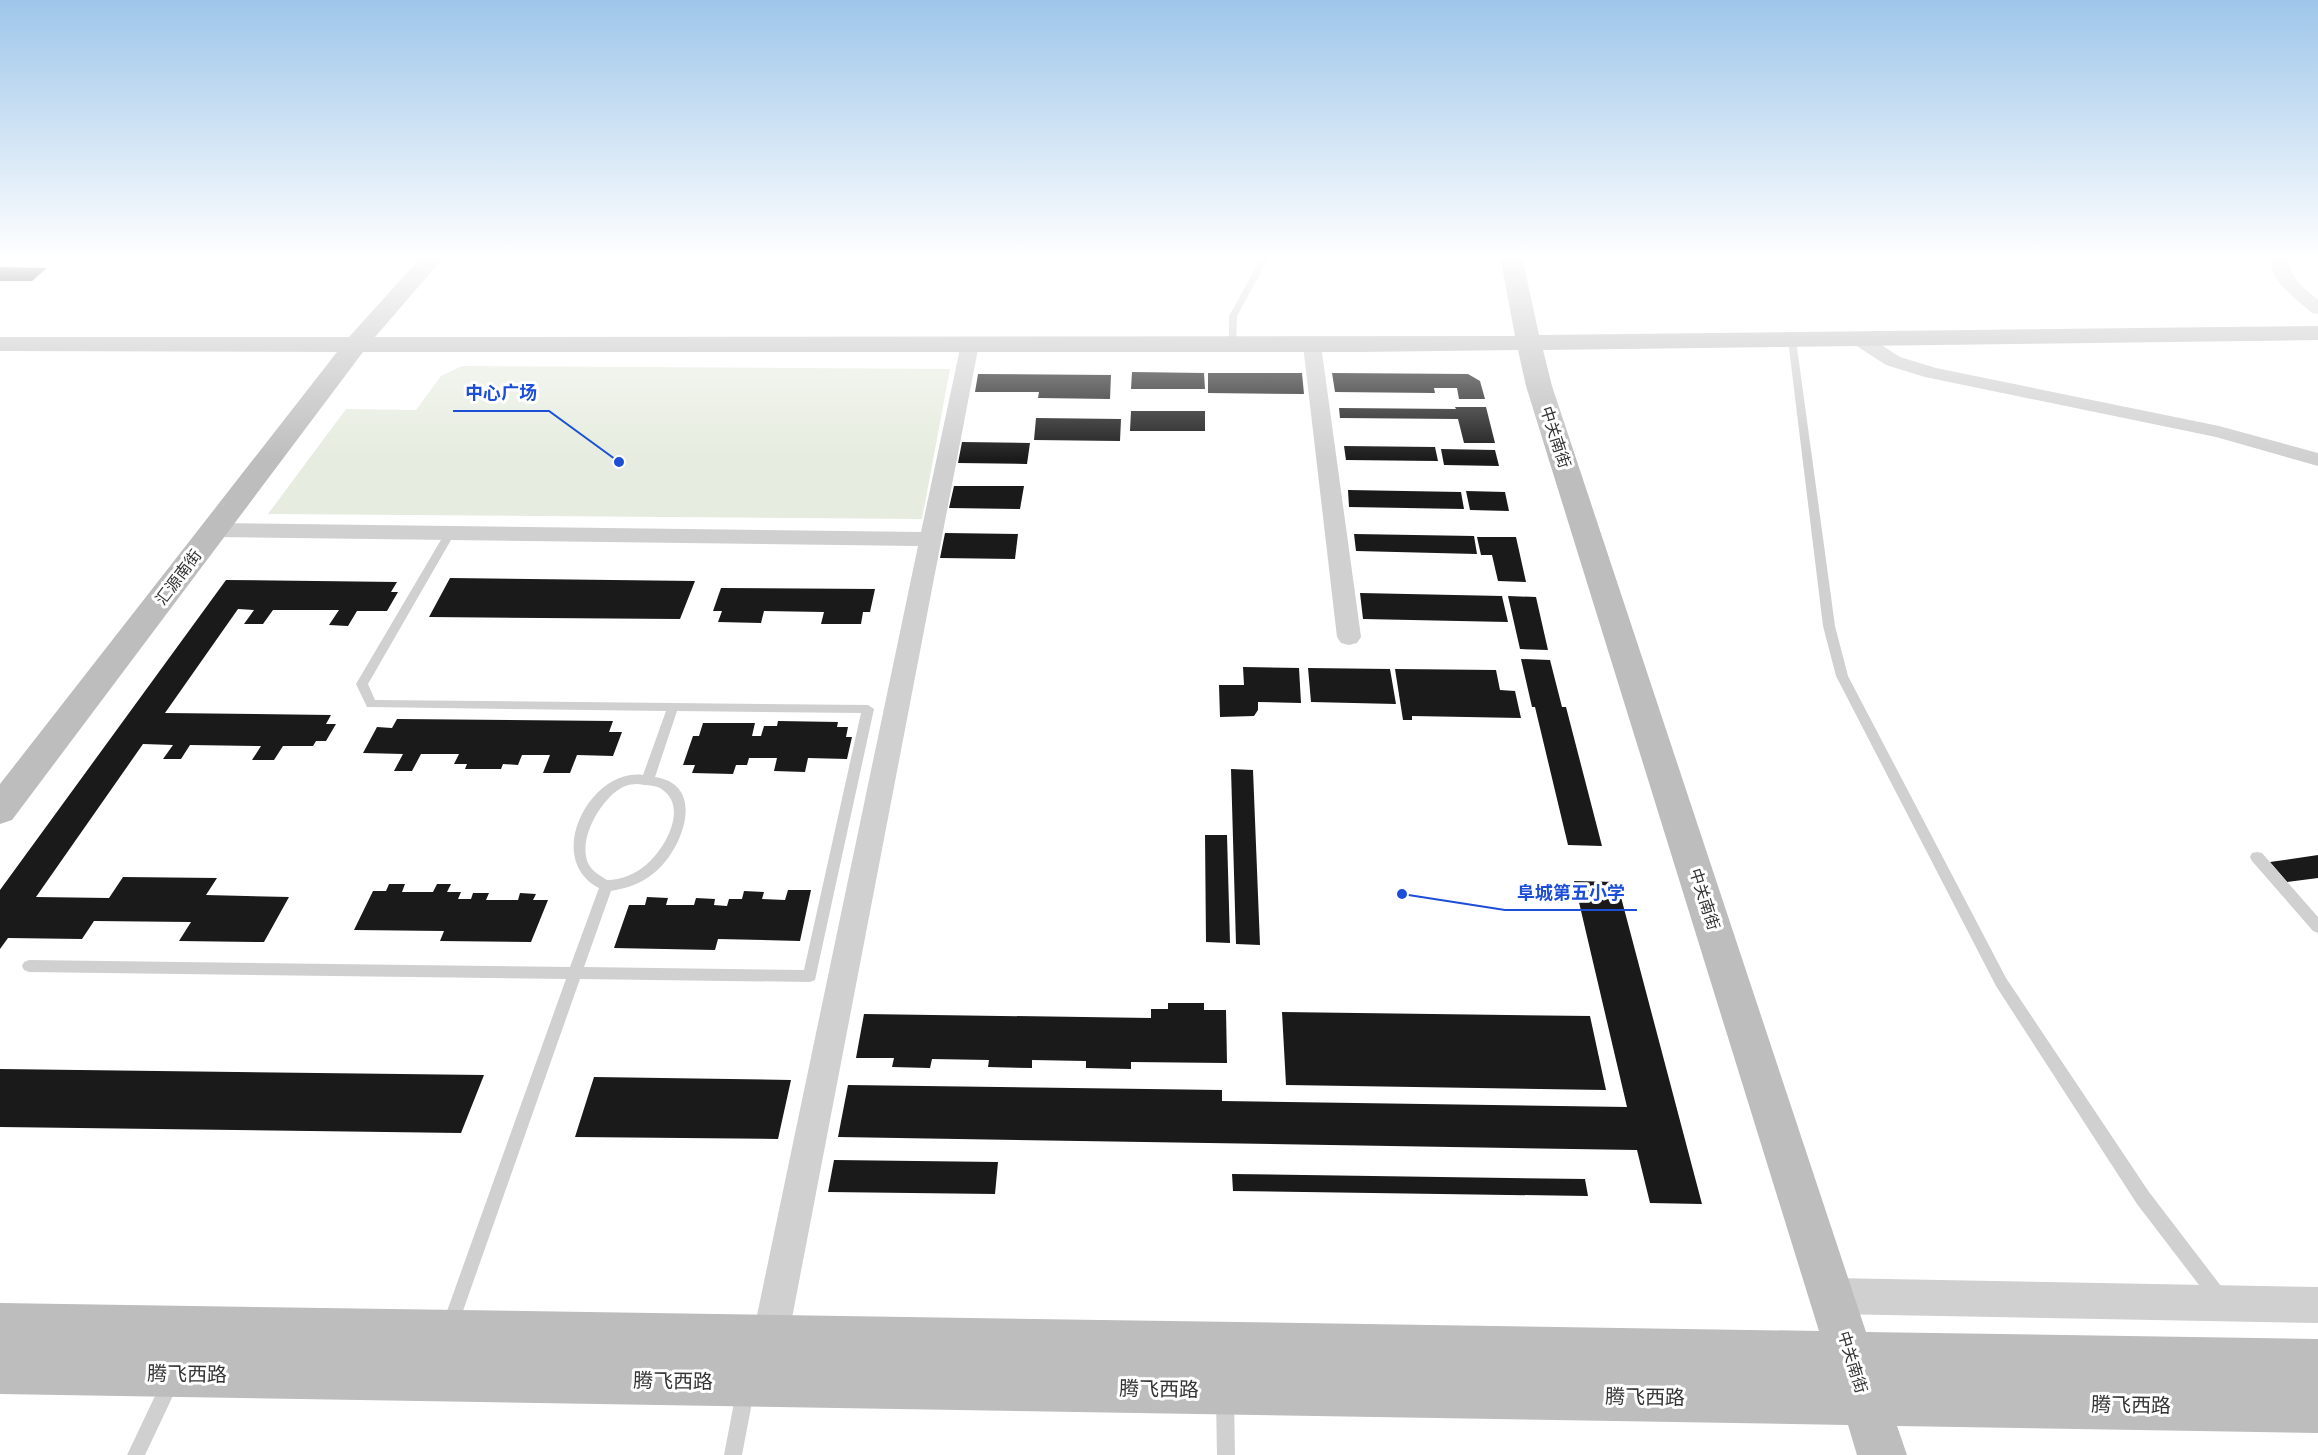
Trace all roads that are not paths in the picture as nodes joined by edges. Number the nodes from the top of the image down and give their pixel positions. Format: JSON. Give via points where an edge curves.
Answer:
{"nodes":[{"id":1,"x":374,"y":324,"type":"edge"},
{"id":2,"x":1233,"y":324,"type":"edge"},
{"id":3,"x":1525,"y":324,"type":"edge"},
{"id":4,"x":2318,"y":333,"type":"edge"},
{"id":5,"x":1859,"y":339,"type":"junction"},
{"id":6,"x":1792,"y":340,"type":"junction"},
{"id":7,"x":1529,"y":343,"type":"junction"},
{"id":8,"x":0,"y":344,"type":"edge"},
{"id":9,"x":356,"y":344,"type":"junction"},
{"id":10,"x":970,"y":344,"type":"junction"},
{"id":11,"x":1232,"y":345,"type":"junction"},
{"id":12,"x":1312,"y":345,"type":"junction"},
{"id":13,"x":2318,"y":460,"type":"edge"},
{"id":14,"x":214,"y":530,"type":"junction"},
{"id":15,"x":450,"y":533,"type":"junction"},
{"id":16,"x":931,"y":539,"type":"junction"},
{"id":17,"x":1349,"y":637,"type":"dead end"},
{"id":18,"x":673,"y":707,"type":"junction"},
{"id":19,"x":648,"y":779,"type":"junction"},
{"id":20,"x":0,"y":810,"type":"edge"},
{"id":21,"x":2258,"y":857,"type":"dead end"},
{"id":22,"x":606,"y":886,"type":"junction"},
{"id":23,"x":2318,"y":927,"type":"edge"},
{"id":24,"x":29,"y":966,"type":"dead end"},
{"id":25,"x":575,"y":974,"type":"junction"},
{"id":26,"x":1833,"y":1296,"type":"junction"},
{"id":27,"x":2223,"y":1303,"type":"junction"},
{"id":28,"x":2318,"y":1305,"type":"edge"},
{"id":29,"x":0,"y":1326,"type":"edge"},
{"id":30,"x":447,"y":1333,"type":"junction"},
{"id":31,"x":770,"y":1339,"type":"junction"},
{"id":32,"x":1851,"y":1356,"type":"junction"},
{"id":33,"x":2318,"y":1363,"type":"edge"},
{"id":34,"x":0,"y":1370,"type":"edge"},
{"id":35,"x":174,"y":1373,"type":"junction"},
{"id":36,"x":747,"y":1382,"type":"junction"},
{"id":37,"x":1225,"y":1390,"type":"junction"},
{"id":38,"x":1865,"y":1401,"type":"junction"},
{"id":39,"x":2318,"y":1408,"type":"edge"},
{"id":40,"x":136,"y":1455,"type":"edge"},
{"id":41,"x":733,"y":1455,"type":"edge"},
{"id":42,"x":1226,"y":1455,"type":"edge"},
{"id":43,"x":1882,"y":1455,"type":"edge"}],
"edges":[{"from":1,"to":9,"type":"street","name":"汇源南街"},
{"from":2,"to":11,"type":"lane"},
{"from":3,"to":7,"type":"street","name":"中关南街"},
{"from":4,"to":5,"type":"street"},
{"from":5,"to":6,"type":"street"},
{"from":5,"to":13,"type":"street","via":[[1893,361],[1932,373],[2219,432]]},
{"from":6,"to":7,"type":"street"},
{"from":6,"to":27,"type":"lane","via":[[1829,626],[1842,676],[2001,982],[2143,1198]]},
{"from":7,"to":12,"type":"street"},
{"from":7,"to":26,"type":"street","name":"中关南街"},
{"from":8,"to":9,"type":"street"},
{"from":9,"to":10,"type":"street"},
{"from":9,"to":14,"type":"street","name":"汇源南街"},
{"from":10,"to":11,"type":"street"},
{"from":10,"to":16,"type":"street"},
{"from":11,"to":12,"type":"street"},
{"from":12,"to":17,"type":"street"},
{"from":14,"to":15,"type":"street"},
{"from":14,"to":20,"type":"street","name":"汇源南街"},
{"from":15,"to":16,"type":"street"},
{"from":15,"to":18,"type":"lane","via":[[362,684],[371,704]]},
{"from":16,"to":31,"type":"street"},
{"from":18,"to":19,"type":"lane"},
{"from":18,"to":25,"type":"lane","via":[[868,709],[810,976]]},
{"from":19,"to":22,"type":"lane","via":[[618,783],[600,798],[581,832],[581,865],[590,877]]},
{"from":19,"to":22,"type":"lane","via":[[665,783],[676,792],[681,811],[676,835],[667,854],[647,873],[622,885]]},
{"from":21,"to":23,"type":"lane"},
{"from":22,"to":25,"type":"lane"},
{"from":24,"to":25,"type":"lane"},
{"from":25,"to":30,"type":"lane"},
{"from":26,"to":27,"type":"street"},
{"from":26,"to":32,"type":"street","name":"中关南街"},
{"from":27,"to":28,"type":"street"},
{"from":29,"to":30,"type":"street"},
{"from":30,"to":31,"type":"street"},
{"from":31,"to":32,"type":"street"},
{"from":32,"to":33,"type":"street"},
{"from":32,"to":38,"type":"street","name":"中关南街"},
{"from":34,"to":35,"type":"street","name":"腾飞西路"},
{"from":35,"to":36,"type":"street","name":"腾飞西路"},
{"from":35,"to":40,"type":"lane"},
{"from":36,"to":37,"type":"street","name":"腾飞西路"},
{"from":36,"to":41,"type":"lane"},
{"from":37,"to":38,"type":"street","name":"腾飞西路"},
{"from":37,"to":42,"type":"lane"},
{"from":38,"to":39,"type":"street","name":"腾飞西路"},
{"from":38,"to":43,"type":"street","name":"中关南街"}]}
